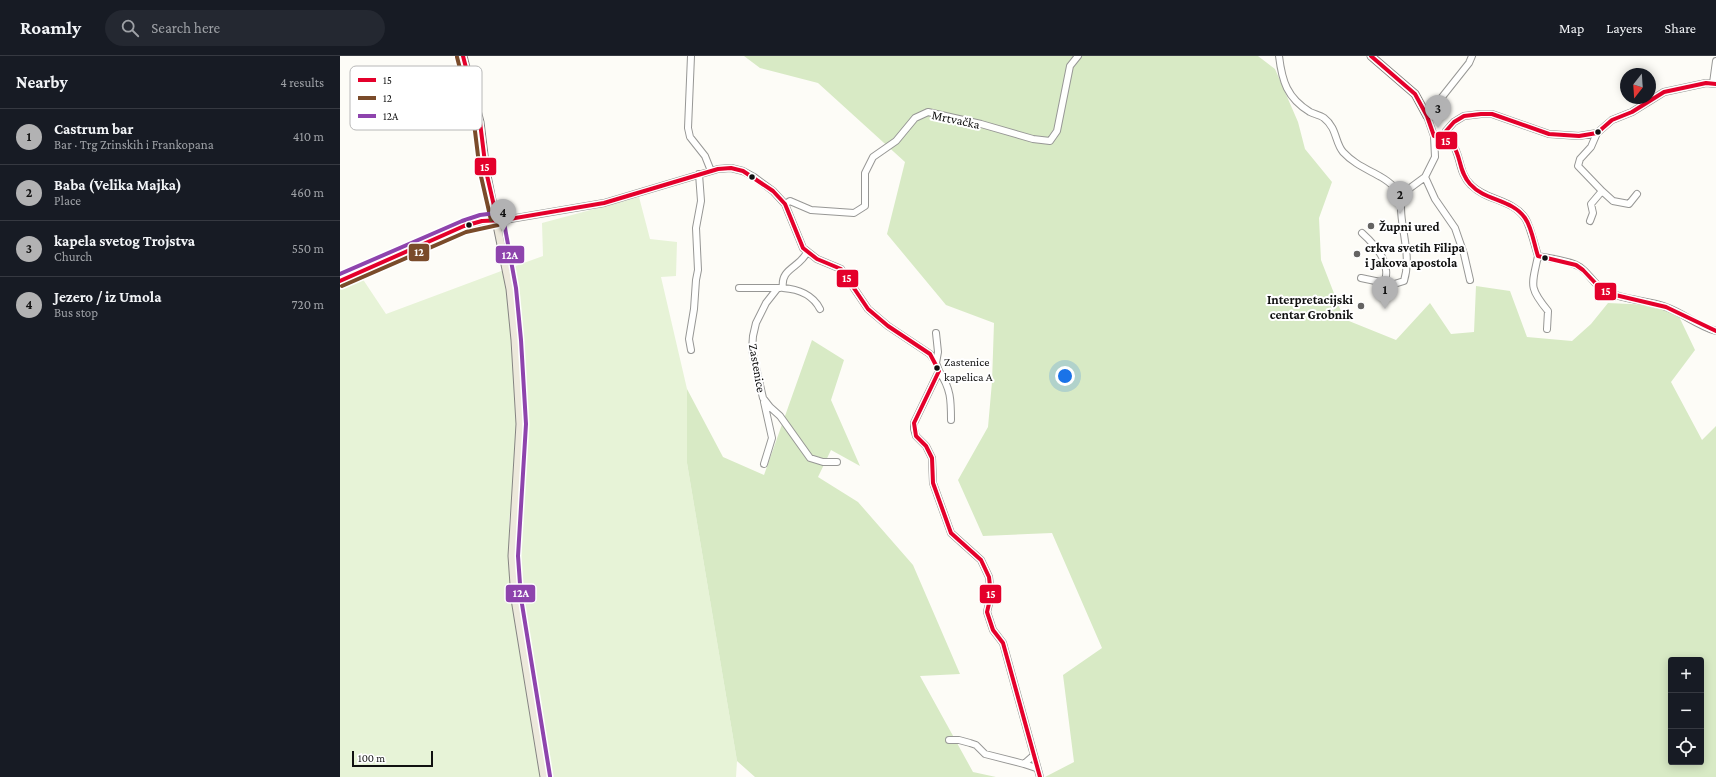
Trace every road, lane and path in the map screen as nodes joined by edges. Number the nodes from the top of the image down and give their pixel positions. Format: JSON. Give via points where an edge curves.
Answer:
{"nodes":[{"id":1,"x":463,"y":56,"type":"edge"},
{"id":2,"x":691,"y":56,"type":"edge"},
{"id":3,"x":1078,"y":56,"type":"edge"},
{"id":4,"x":1279,"y":56,"type":"edge"},
{"id":5,"x":1371,"y":56,"type":"edge"},
{"id":6,"x":1472,"y":56,"type":"edge"},
{"id":7,"x":1716,"y":61,"type":"edge"},
{"id":8,"x":466,"y":66,"type":"edge"},
{"id":9,"x":1714,"y":83,"type":"edge"},
{"id":10,"x":1427,"y":116,"type":"junction"},
{"id":11,"x":481,"y":130,"type":"edge"},
{"id":12,"x":1597,"y":134,"type":"junction"},
{"id":13,"x":1434,"y":136,"type":"junction"},
{"id":14,"x":1444,"y":137,"type":"junction"},
{"id":15,"x":711,"y":171,"type":"junction"},
{"id":16,"x":699,"y":174,"type":"junction"},
{"id":17,"x":1426,"y":177,"type":"junction"},
{"id":18,"x":1602,"y":191,"type":"junction"},
{"id":19,"x":1402,"y":194,"type":"junction"},
{"id":20,"x":1637,"y":194,"type":"dead end"},
{"id":21,"x":785,"y":204,"type":"junction"},
{"id":22,"x":497,"y":219,"type":"junction"},
{"id":23,"x":1590,"y":221,"type":"dead end"},
{"id":24,"x":1362,"y":233,"type":"dead end"},
{"id":25,"x":807,"y":252,"type":"junction"},
{"id":26,"x":1538,"y":256,"type":"junction"},
{"id":27,"x":1361,"y":278,"type":"dead end"},
{"id":28,"x":1470,"y":280,"type":"dead end"},
{"id":29,"x":340,"y":281,"type":"edge"},
{"id":30,"x":1385,"y":283,"type":"junction"},
{"id":31,"x":739,"y":288,"type":"dead end"},
{"id":32,"x":780,"y":288,"type":"junction"},
{"id":33,"x":820,"y":309,"type":"dead end"},
{"id":34,"x":1547,"y":329,"type":"dead end"},
{"id":35,"x":1716,"y":331,"type":"edge"},
{"id":36,"x":936,"y":334,"type":"dead end"},
{"id":37,"x":691,"y":350,"type":"dead end"},
{"id":38,"x":936,"y":363,"type":"junction"},
{"id":39,"x":939,"y":371,"type":"junction"},
{"id":40,"x":763,"y":398,"type":"junction"},
{"id":41,"x":951,"y":420,"type":"dead end"},
{"id":42,"x":837,"y":462,"type":"dead end"},
{"id":43,"x":764,"y":464,"type":"dead end"},
{"id":44,"x":949,"y":740,"type":"dead end"},
{"id":45,"x":1033,"y":756,"type":"junction"},
{"id":46,"x":1024,"y":764,"type":"junction"},
{"id":47,"x":1036,"y":768,"type":"junction"},
{"id":48,"x":544,"y":777,"type":"edge"},
{"id":49,"x":1040,"y":777,"type":"edge"}],
"edges":[{"from":1,"to":8,"type":"main road"},
{"from":2,"to":15,"type":"street","via":[[688,128],[690,137],[705,156]]},
{"from":3,"to":21,"type":"street","name":"Mrtvačka","via":[[1070,66],[1057,131],[1050,141],[928,112],[915,118],[896,141],[874,157],[865,173],[865,206],[854,213],[811,210],[790,202]]},
{"from":4,"to":19,"type":"street","via":[[1288,92],[1309,111],[1324,118],[1335,131],[1341,151],[1362,168],[1382,177]]},
{"from":5,"to":10,"type":"main road","via":[[1415,94]]},
{"from":6,"to":10,"type":"street"},
{"from":7,"to":9,"type":"street"},
{"from":9,"to":12,"type":"street","via":[[1664,92],[1632,112],[1612,120]]},
{"from":10,"to":13,"type":"street"},
{"from":11,"to":22,"type":"main road","via":[[486,172]]},
{"from":12,"to":14,"type":"street","via":[[1549,134],[1492,114],[1481,114],[1464,116],[1454,122]]},
{"from":12,"to":18,"type":"street","via":[[1578,166]]},
{"from":13,"to":14,"type":"street"},
{"from":13,"to":17,"type":"street","via":[[1435,157]]},
{"from":14,"to":26,"type":"street","via":[[1456,148],[1464,177],[1471,186],[1486,196],[1515,207],[1526,219]]},
{"from":15,"to":16,"type":"street"},
{"from":15,"to":21,"type":"street","via":[[731,168],[743,171],[754,177]]},
{"from":16,"to":22,"type":"street","via":[[604,203],[504,220]]},
{"from":16,"to":37,"type":"street","via":[[701,201],[696,228],[698,270],[689,339]]},
{"from":17,"to":19,"type":"street"},
{"from":17,"to":28,"type":"street","via":[[1435,199],[1455,228]]},
{"from":18,"to":20,"type":"street","via":[[1613,201],[1628,204]]},
{"from":18,"to":23,"type":"street","via":[[1591,204],[1593,213]]},
{"from":19,"to":30,"type":"street","via":[[1400,212],[1408,261],[1406,275],[1402,282],[1391,285]]},
{"from":21,"to":25,"type":"street","via":[[799,242]]},
{"from":22,"to":29,"type":"main road","via":[[464,226]]},
{"from":22,"to":48,"type":"main road","via":[[516,340],[520,424],[512,556],[515,599]]},
{"from":24,"to":30,"type":"street","via":[[1370,240],[1384,263]]},
{"from":25,"to":32,"type":"street","name":"Zastenice","via":[[783,277]]},
{"from":25,"to":38,"type":"street","via":[[841,269],[868,309],[888,326],[930,354]]},
{"from":26,"to":34,"type":"street","via":[[1532,283],[1534,294],[1548,311]]},
{"from":26,"to":35,"type":"street","via":[[1578,266],[1604,290],[1666,307]]},
{"from":27,"to":30,"type":"street"},
{"from":31,"to":32,"type":"street"},
{"from":32,"to":33,"type":"street","via":[[792,289],[813,299]]},
{"from":32,"to":40,"type":"street","name":"Zastenice","via":[[766,303],[753,336],[752,350]]},
{"from":36,"to":38,"type":"street"},
{"from":38,"to":39,"type":"street"},
{"from":39,"to":41,"type":"street","via":[[950,390]]},
{"from":39,"to":45,"type":"street","via":[[914,423],[914,430],[932,458],[933,482],[951,533],[981,560],[989,577],[991,595],[987,612],[993,630],[1003,643]]},
{"from":40,"to":42,"type":"street","name":"Zastenice","via":[[780,416],[810,458],[823,462]]},
{"from":40,"to":43,"type":"street","via":[[772,438]]},
{"from":44,"to":46,"type":"street","via":[[970,743],[985,754]]},
{"from":45,"to":46,"type":"street"},
{"from":45,"to":47,"type":"street"},
{"from":46,"to":47,"type":"street"},
{"from":47,"to":49,"type":"street"}]}
